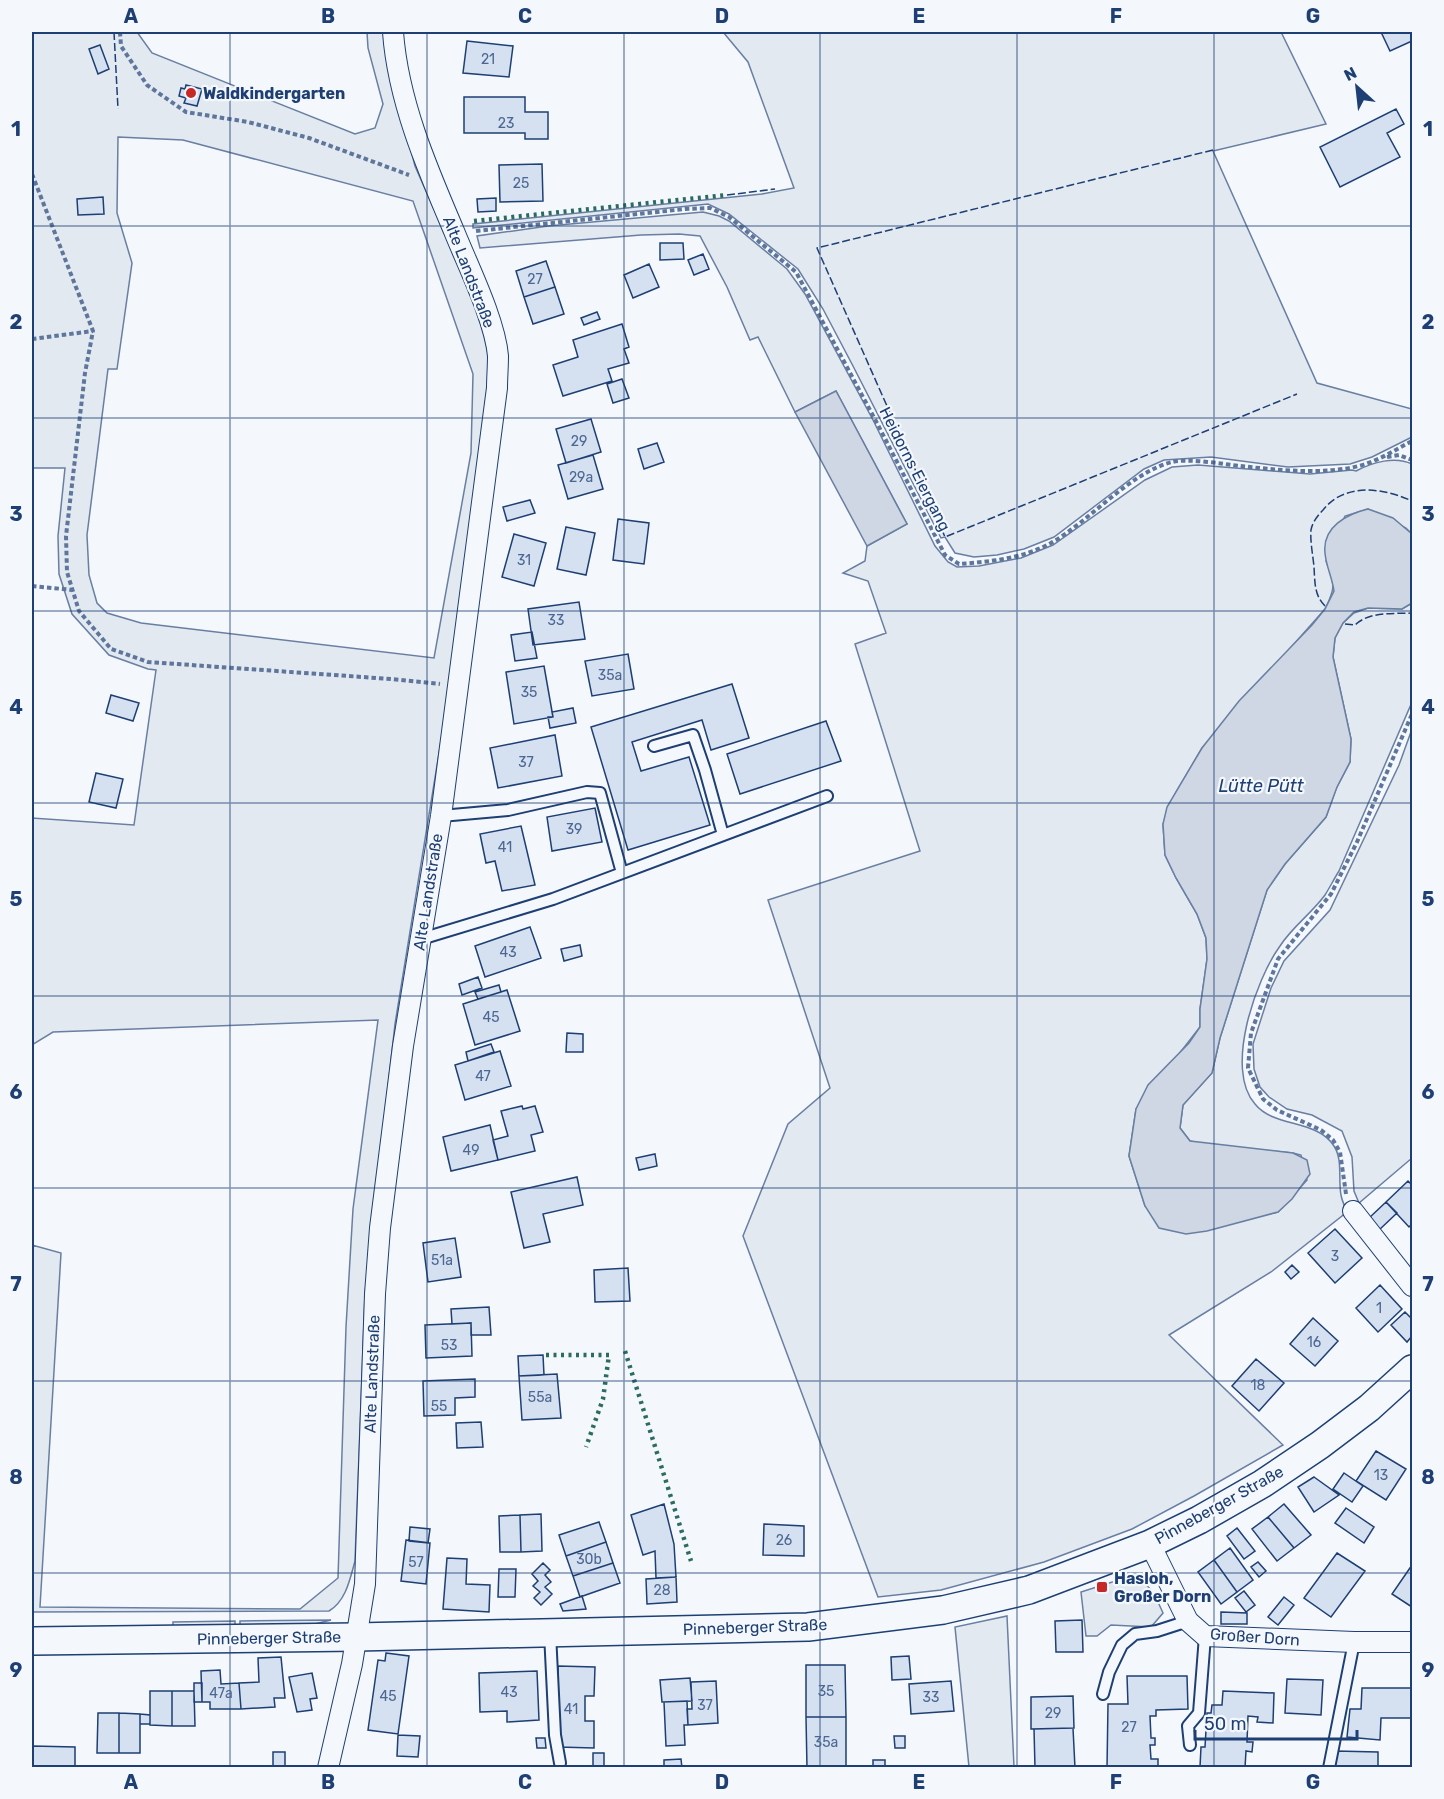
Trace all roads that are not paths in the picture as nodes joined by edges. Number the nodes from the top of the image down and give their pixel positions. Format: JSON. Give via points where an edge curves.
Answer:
{"nodes":[{"id":1,"x":393,"y":32,"type":"edge"},
{"id":2,"x":654,"y":746,"type":"dead end"},
{"id":3,"x":827,"y":796,"type":"dead end"},
{"id":4,"x":441,"y":816,"type":"junction"},
{"id":5,"x":723,"y":835,"type":"junction"},
{"id":6,"x":622,"y":873,"type":"junction"},
{"id":7,"x":421,"y":939,"type":"junction"},
{"id":8,"x":1353,"y":1211,"type":"road end"},
{"id":9,"x":1413,"y":1286,"type":"edge"},
{"id":10,"x":1413,"y":1369,"type":"edge"},
{"id":11,"x":1150,"y":1544,"type":"junction"},
{"id":12,"x":1188,"y":1621,"type":"junction"},
{"id":13,"x":550,"y":1633,"type":"junction"},
{"id":14,"x":1205,"y":1636,"type":"junction"},
{"id":15,"x":357,"y":1637,"type":"junction"},
{"id":16,"x":32,"y":1641,"type":"edge"},
{"id":17,"x":1354,"y":1642,"type":"junction"},
{"id":18,"x":1413,"y":1642,"type":"edge"},
{"id":19,"x":1103,"y":1694,"type":"dead end"},
{"id":20,"x":1190,"y":1745,"type":"dead end"},
{"id":21,"x":560,"y":1763,"type":"dead end"},
{"id":22,"x":328,"y":1767,"type":"edge"},
{"id":23,"x":1329,"y":1767,"type":"edge"}],
"edges":[{"from":1,"to":4,"type":"street","name":"Alte Landstraße","via":[[395,63],[430,176],[493,329],[498,356]]},
{"from":2,"to":5,"type":"lane","via":[[693,735]]},
{"from":3,"to":5,"type":"lane"},
{"from":4,"to":6,"type":"lane","via":[[508,810],[586,792],[600,794]]},
{"from":4,"to":7,"type":"street","name":"Alte Landstraße"},
{"from":5,"to":6,"type":"lane"},
{"from":6,"to":7,"type":"lane","via":[[553,899]]},
{"from":7,"to":15,"type":"street","name":"Alte Landstraße","via":[[380,1228],[365,1582]]},
{"from":8,"to":9,"type":"street"},
{"from":10,"to":11,"type":"main road","name":"Pinneberger Straße","via":[[1369,1408],[1262,1484]]},
{"from":11,"to":12,"type":"street","name":"Großer Dorn"},
{"from":11,"to":13,"type":"main road","name":"Pinneberger Straße","via":[[1029,1590],[943,1610],[808,1627]]},
{"from":12,"to":14,"type":"street","name":"Großer Dorn"},
{"from":12,"to":19,"type":"lane","via":[[1135,1634],[1122,1645]]},
{"from":13,"to":15,"type":"main road","name":"Pinneberger Straße"},
{"from":13,"to":21,"type":"lane"},
{"from":14,"to":17,"type":"street","name":"Großer Dorn"},
{"from":14,"to":20,"type":"lane","via":[[1199,1713],[1188,1725]]},
{"from":15,"to":16,"type":"main road","name":"Pinneberger Straße"},
{"from":15,"to":22,"type":"street","name":"Alte Landstraße"},
{"from":17,"to":18,"type":"street","name":"Großer Dorn"},
{"from":17,"to":23,"type":"lane"}]}
